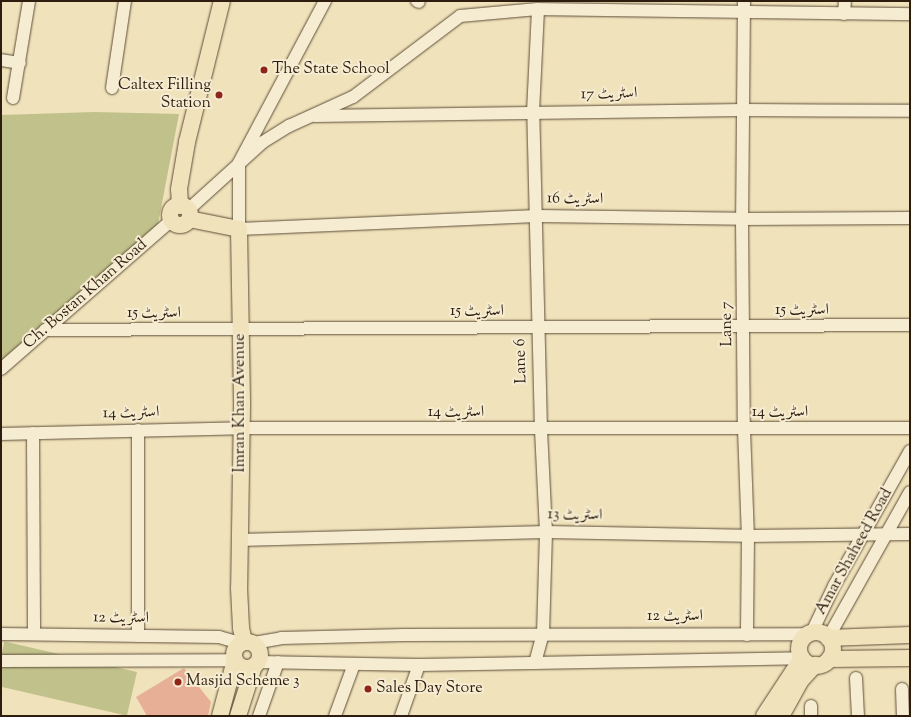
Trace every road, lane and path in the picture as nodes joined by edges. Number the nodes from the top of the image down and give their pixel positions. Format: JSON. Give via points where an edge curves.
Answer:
{"nodes":[{"id":1,"x":29,"y":1,"type":"edge"},
{"id":2,"x":125,"y":1,"type":"edge"},
{"id":3,"x":222,"y":1,"type":"edge"},
{"id":4,"x":325,"y":1,"type":"edge"},
{"id":5,"x":844,"y":1,"type":"edge"},
{"id":6,"x":744,"y":7,"type":"edge"},
{"id":7,"x":538,"y":9,"type":"junction"},
{"id":8,"x":844,"y":14,"type":"junction"},
{"id":9,"x":910,"y":14,"type":"edge"},
{"id":10,"x":1,"y":60,"type":"edge"},
{"id":11,"x":20,"y":63,"type":"junction"},
{"id":12,"x":112,"y":88,"type":"dead end"},
{"id":13,"x":13,"y":98,"type":"dead end"},
{"id":14,"x":743,"y":110,"type":"junction"},
{"id":15,"x":910,"y":111,"type":"edge"},
{"id":16,"x":533,"y":112,"type":"junction"},
{"id":17,"x":309,"y":116,"type":"junction"},
{"id":18,"x":239,"y":163,"type":"junction"},
{"id":19,"x":186,"y":211,"type":"junction"},
{"id":20,"x":537,"y":216,"type":"junction"},
{"id":21,"x":910,"y":218,"type":"edge"},
{"id":22,"x":742,"y":219,"type":"junction"},
{"id":23,"x":172,"y":220,"type":"joint"},
{"id":24,"x":239,"y":229,"type":"junction"},
{"id":25,"x":910,"y":326,"type":"edge"},
{"id":26,"x":744,"y":327,"type":"junction"},
{"id":27,"x":537,"y":328,"type":"junction"},
{"id":28,"x":45,"y":330,"type":"junction"},
{"id":29,"x":241,"y":330,"type":"junction"},
{"id":30,"x":1,"y":369,"type":"edge"},
{"id":31,"x":241,"y":428,"type":"junction"},
{"id":32,"x":910,"y":428,"type":"edge"},
{"id":33,"x":744,"y":429,"type":"junction"},
{"id":34,"x":138,"y":430,"type":"junction"},
{"id":35,"x":541,"y":430,"type":"junction"},
{"id":36,"x":33,"y":433,"type":"junction"},
{"id":37,"x":1,"y":434,"type":"edge"},
{"id":38,"x":910,"y":451,"type":"edge"},
{"id":39,"x":910,"y":492,"type":"edge"},
{"id":40,"x":546,"y":532,"type":"junction"},
{"id":41,"x":887,"y":533,"type":"junction"},
{"id":42,"x":865,"y":534,"type":"junction"},
{"id":43,"x":910,"y":534,"type":"edge"},
{"id":44,"x":748,"y":536,"type":"junction"},
{"id":45,"x":239,"y":540,"type":"junction"},
{"id":46,"x":810,"y":633,"type":"junction"},
{"id":47,"x":1,"y":634,"type":"edge"},
{"id":48,"x":34,"y":634,"type":"junction"},
{"id":49,"x":543,"y":634,"type":"junction"},
{"id":50,"x":747,"y":635,"type":"junction"},
{"id":51,"x":910,"y":635,"type":"edge"},
{"id":52,"x":138,"y":636,"type":"junction"},
{"id":53,"x":828,"y":638,"type":"junction"},
{"id":54,"x":246,"y":643,"type":"junction"},
{"id":55,"x":910,"y":658,"type":"edge"},
{"id":56,"x":235,"y":660,"type":"junction"},
{"id":57,"x":1,"y":661,"type":"edge"},
{"id":58,"x":815,"y":661,"type":"junction"},
{"id":59,"x":278,"y":662,"type":"junction"},
{"id":60,"x":535,"y":663,"type":"junction"},
{"id":61,"x":256,"y":664,"type":"junction"},
{"id":62,"x":354,"y":664,"type":"junction"},
{"id":63,"x":419,"y":665,"type":"junction"},
{"id":64,"x":856,"y":678,"type":"dead end"},
{"id":65,"x":902,"y":689,"type":"dead end"},
{"id":66,"x":220,"y":716,"type":"edge"},
{"id":67,"x":238,"y":716,"type":"edge"},
{"id":68,"x":259,"y":716,"type":"edge"},
{"id":69,"x":335,"y":716,"type":"edge"},
{"id":70,"x":401,"y":716,"type":"edge"},
{"id":71,"x":764,"y":716,"type":"edge"},
{"id":72,"x":781,"y":716,"type":"edge"},
{"id":73,"x":858,"y":716,"type":"edge"},
{"id":74,"x":903,"y":716,"type":"edge"}],
"edges":[{"from":1,"to":11,"type":"street"},
{"from":2,"to":12,"type":"street"},
{"from":3,"to":19,"type":"main road","via":[[187,142],[179,189]]},
{"from":4,"to":18,"type":"street"},
{"from":5,"to":8,"type":"street"},
{"from":6,"to":7,"type":"street"},
{"from":6,"to":8,"type":"street"},
{"from":6,"to":14,"type":"street","name":"Lane 7"},
{"from":7,"to":16,"type":"street","name":"Lane 6"},
{"from":7,"to":17,"type":"street","via":[[460,16],[354,96]]},
{"from":8,"to":9,"type":"street"},
{"from":10,"to":11,"type":"street"},
{"from":11,"to":13,"type":"street"},
{"from":14,"to":15,"type":"street","name":"اسٹریٹ 17"},
{"from":14,"to":16,"type":"street","name":"اسٹریٹ 17"},
{"from":14,"to":22,"type":"street","name":"Lane 7"},
{"from":16,"to":17,"type":"street","name":"اسٹریٹ 17"},
{"from":16,"to":20,"type":"street","name":"Lane 6"},
{"from":17,"to":18,"type":"street","via":[[263,142]]},
{"from":18,"to":19,"type":"street"},
{"from":18,"to":24,"type":"street","name":"Imran Khan Avenue"},
{"from":19,"to":23,"type":"main road","via":[[182,225]]},
{"from":19,"to":24,"type":"main road"},
{"from":20,"to":22,"type":"street","name":"اسٹریٹ 16"},
{"from":20,"to":24,"type":"street","name":"اسٹریٹ 16"},
{"from":20,"to":27,"type":"street","name":"Lane 6"},
{"from":21,"to":22,"type":"street","name":"اسٹریٹ 16"},
{"from":22,"to":26,"type":"street","name":"Lane 7"},
{"from":23,"to":28,"type":"street","name":"Ch. Bostan Khan Road"},
{"from":24,"to":29,"type":"main road","name":"Imran Khan Avenue"},
{"from":25,"to":26,"type":"street","name":"اسٹریٹ 15"},
{"from":26,"to":27,"type":"street","name":"اسٹریٹ 15"},
{"from":26,"to":33,"type":"street","name":"Lane 7"},
{"from":27,"to":29,"type":"street","name":"اسٹریٹ 15"},
{"from":27,"to":35,"type":"street","name":"Lane 6"},
{"from":28,"to":29,"type":"street","name":"اسٹریٹ 15"},
{"from":28,"to":30,"type":"street","name":"Ch. Bostan Khan Road"},
{"from":29,"to":31,"type":"main road","name":"Imran Khan Avenue"},
{"from":31,"to":34,"type":"street","name":"اسٹریٹ 14"},
{"from":31,"to":35,"type":"street","name":"اسٹریٹ 14"},
{"from":31,"to":45,"type":"main road","name":"Imran Khan Avenue"},
{"from":32,"to":33,"type":"street","name":"اسٹریٹ 14"},
{"from":33,"to":35,"type":"street","name":"اسٹریٹ 14"},
{"from":33,"to":44,"type":"street","name":"Lane 7"},
{"from":34,"to":36,"type":"street","name":"اسٹریٹ 14"},
{"from":34,"to":52,"type":"street"},
{"from":35,"to":40,"type":"street","name":"Lane 6"},
{"from":36,"to":37,"type":"street","name":"اسٹریٹ 14"},
{"from":36,"to":48,"type":"street"},
{"from":38,"to":42,"type":"street","name":"Amar Shaheed Road"},
{"from":39,"to":41,"type":"street","name":"Amar Shaheed Road"},
{"from":40,"to":44,"type":"street","name":"اسٹریٹ 13"},
{"from":40,"to":45,"type":"street","name":"اسٹریٹ 13"},
{"from":40,"to":49,"type":"street","name":"Lane 6"},
{"from":41,"to":42,"type":"street","name":"اسٹریٹ 13"},
{"from":41,"to":43,"type":"street","name":"اسٹریٹ 13"},
{"from":41,"to":53,"type":"street","name":"Amar Shaheed Road"},
{"from":42,"to":44,"type":"street","name":"اسٹریٹ 13"},
{"from":42,"to":46,"type":"street","name":"Amar Shaheed Road"},
{"from":44,"to":50,"type":"street","name":"Lane 7"},
{"from":45,"to":54,"type":"main road","name":"Imran Khan Avenue","via":[[240,618]]},
{"from":46,"to":50,"type":"street","name":"اسٹریٹ 12"},
{"from":46,"to":53,"type":"main road","via":[[818,632]]},
{"from":46,"to":58,"type":"main road","via":[[800,643]]},
{"from":47,"to":48,"type":"street","name":"اسٹریٹ 12"},
{"from":48,"to":52,"type":"street","name":"اسٹریٹ 12"},
{"from":49,"to":50,"type":"street","name":"اسٹریٹ 12"},
{"from":49,"to":54,"type":"street","name":"اسٹریٹ 12","via":[[281,638]]},
{"from":49,"to":60,"type":"street","name":"Lane 6"},
{"from":51,"to":53,"type":"main road"},
{"from":52,"to":54,"type":"street","name":"اسٹریٹ 12","via":[[219,637]]},
{"from":53,"to":58,"type":"main road","via":[[832,648]]},
{"from":54,"to":56,"type":"main road","via":[[235,649]]},
{"from":54,"to":61,"type":"main road","via":[[260,654]]},
{"from":55,"to":58,"type":"main road"},
{"from":56,"to":57,"type":"street"},
{"from":56,"to":61,"type":"main road","via":[[244,667]]},
{"from":56,"to":66,"type":"main road"},
{"from":58,"to":60,"type":"street"},
{"from":58,"to":71,"type":"main road"},
{"from":58,"to":72,"type":"main road"},
{"from":59,"to":61,"type":"street"},
{"from":59,"to":62,"type":"street"},
{"from":59,"to":68,"type":"street"},
{"from":60,"to":63,"type":"street"},
{"from":61,"to":67,"type":"main road"},
{"from":62,"to":63,"type":"street"},
{"from":62,"to":69,"type":"street"},
{"from":63,"to":70,"type":"street"},
{"from":64,"to":73,"type":"street"},
{"from":65,"to":74,"type":"street"}]}
